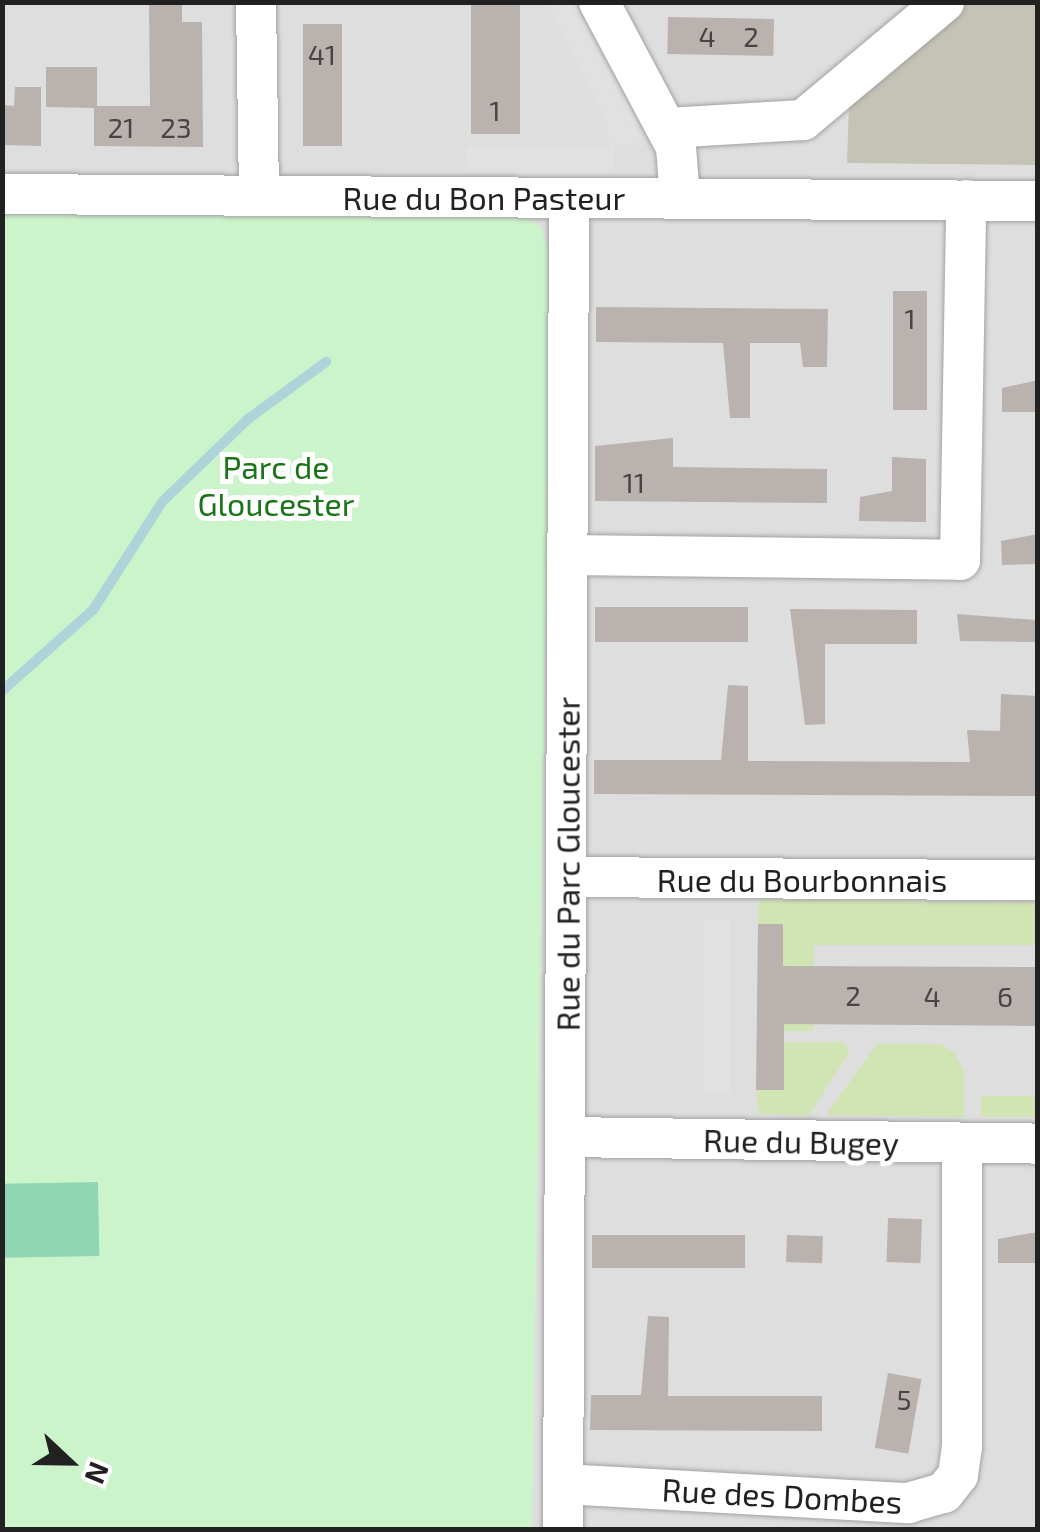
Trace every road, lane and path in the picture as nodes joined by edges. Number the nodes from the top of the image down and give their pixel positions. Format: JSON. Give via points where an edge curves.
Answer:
{"nodes":[{"id":1,"x":256,"y":2,"type":"edge"},
{"id":2,"x":600,"y":2,"type":"edge"},
{"id":3,"x":944,"y":2,"type":"edge"},
{"id":4,"x":667,"y":128,"type":"junction"},
{"id":5,"x":2,"y":194,"type":"edge"},
{"id":6,"x":259,"y":196,"type":"junction"},
{"id":7,"x":569,"y":198,"type":"junction"},
{"id":8,"x":680,"y":199,"type":"junction"},
{"id":9,"x":966,"y":200,"type":"junction"},
{"id":10,"x":1038,"y":201,"type":"edge"},
{"id":11,"x":567,"y":556,"type":"junction"},
{"id":12,"x":567,"y":878,"type":"junction"},
{"id":13,"x":1038,"y":880,"type":"edge"},
{"id":14,"x":565,"y":1137,"type":"junction"},
{"id":15,"x":962,"y":1144,"type":"junction"},
{"id":16,"x":1038,"y":1144,"type":"edge"},
{"id":17,"x":564,"y":1484,"type":"junction"},
{"id":18,"x":563,"y":1530,"type":"edge"}],
"edges":[{"from":1,"to":6,"type":"street"},
{"from":2,"to":4,"type":"street"},
{"from":3,"to":4,"type":"street","via":[[803,120]]},
{"from":4,"to":8,"type":"street","via":[[676,148]]},
{"from":5,"to":6,"type":"street","name":"Rue du Bon Pasteur"},
{"from":6,"to":7,"type":"street","name":"Rue du Bon Pasteur"},
{"from":7,"to":8,"type":"street","name":"Rue du Bon Pasteur"},
{"from":7,"to":11,"type":"street","name":"Rue du Parc Gloucester"},
{"from":8,"to":9,"type":"street","name":"Rue du Bon Pasteur"},
{"from":9,"to":10,"type":"street","name":"Rue du Bon Pasteur"},
{"from":9,"to":11,"type":"street","via":[[960,560]]},
{"from":11,"to":12,"type":"street","name":"Rue du Parc Gloucester"},
{"from":12,"to":13,"type":"street","name":"Rue du Bourbonnais"},
{"from":12,"to":14,"type":"street","name":"Rue du Parc Gloucester"},
{"from":14,"to":15,"type":"street","name":"Rue du Bugey"},
{"from":14,"to":17,"type":"street","name":"Rue du Parc Gloucester"},
{"from":15,"to":16,"type":"street","name":"Rue du Bugey"},
{"from":15,"to":17,"type":"street","name":"Rue des Dombes","via":[[962,1447],[958,1474],[944,1494],[908,1503]]},
{"from":17,"to":18,"type":"street","name":"Rue du Parc Gloucester"}]}
